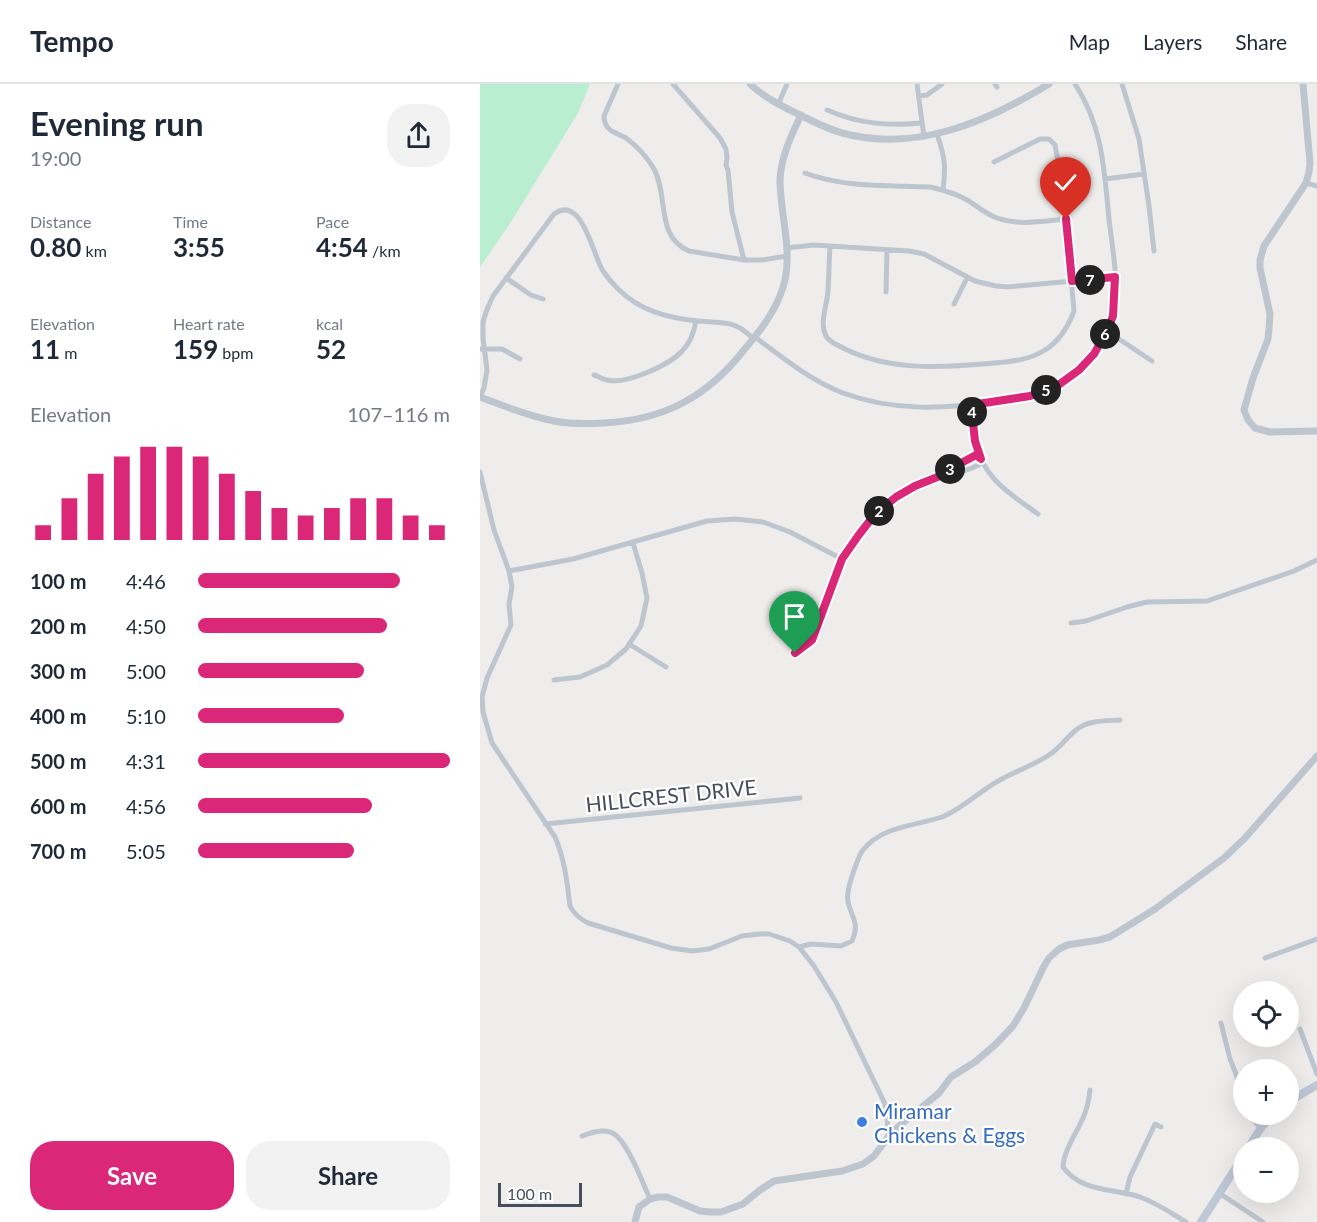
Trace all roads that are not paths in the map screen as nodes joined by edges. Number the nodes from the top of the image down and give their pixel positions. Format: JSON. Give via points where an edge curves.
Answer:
{"nodes":[{"id":1,"x":618,"y":84,"type":"edge"},
{"id":2,"x":673,"y":84,"type":"edge"},
{"id":3,"x":750,"y":84,"type":"edge"},
{"id":4,"x":787,"y":84,"type":"edge"},
{"id":5,"x":917,"y":84,"type":"edge"},
{"id":6,"x":942,"y":84,"type":"edge"},
{"id":7,"x":1049,"y":84,"type":"edge"},
{"id":8,"x":1075,"y":84,"type":"edge"},
{"id":9,"x":1122,"y":84,"type":"edge"},
{"id":10,"x":1303,"y":84,"type":"edge"},
{"id":11,"x":919,"y":96,"type":"junction"},
{"id":12,"x":778,"y":105,"type":"junction"},
{"id":13,"x":827,"y":110,"type":"dead end"},
{"id":14,"x":801,"y":116,"type":"junction"},
{"id":15,"x":922,"y":123,"type":"junction"},
{"id":16,"x":937,"y":134,"type":"junction"},
{"id":17,"x":924,"y":137,"type":"junction"},
{"id":18,"x":994,"y":162,"type":"dead end"},
{"id":19,"x":806,"y":173,"type":"dead end"},
{"id":20,"x":1144,"y":174,"type":"junction"},
{"id":21,"x":1105,"y":179,"type":"junction"},
{"id":22,"x":1306,"y":183,"type":"junction"},
{"id":23,"x":1317,"y":186,"type":"edge"},
{"id":24,"x":943,"y":190,"type":"junction"},
{"id":25,"x":1066,"y":219,"type":"junction"},
{"id":26,"x":830,"y":246,"type":"junction"},
{"id":27,"x":786,"y":248,"type":"junction"},
{"id":28,"x":887,"y":250,"type":"junction"},
{"id":29,"x":1154,"y":251,"type":"dead end"},
{"id":30,"x":787,"y":256,"type":"junction"},
{"id":31,"x":744,"y":260,"type":"junction"},
{"id":32,"x":1115,"y":277,"type":"junction"},
{"id":33,"x":506,"y":278,"type":"junction"},
{"id":34,"x":967,"y":278,"type":"junction"},
{"id":35,"x":1072,"y":281,"type":"junction"},
{"id":36,"x":886,"y":292,"type":"dead end"},
{"id":37,"x":543,"y":298,"type":"dead end"},
{"id":38,"x":954,"y":303,"type":"dead end"},
{"id":39,"x":696,"y":321,"type":"junction"},
{"id":40,"x":1107,"y":331,"type":"junction"},
{"id":41,"x":755,"y":338,"type":"junction"},
{"id":42,"x":482,"y":349,"type":"edge"},
{"id":43,"x":520,"y":359,"type":"dead end"},
{"id":44,"x":1152,"y":361,"type":"dead end"},
{"id":45,"x":594,"y":375,"type":"dead end"},
{"id":46,"x":480,"y":397,"type":"edge"},
{"id":47,"x":971,"y":405,"type":"junction"},
{"id":48,"x":1317,"y":431,"type":"edge"},
{"id":49,"x":981,"y":461,"type":"junction"},
{"id":50,"x":480,"y":472,"type":"edge"},
{"id":51,"x":945,"y":474,"type":"junction"},
{"id":52,"x":1038,"y":514,"type":"dead end"},
{"id":53,"x":633,"y":543,"type":"junction"},
{"id":54,"x":842,"y":559,"type":"junction"},
{"id":55,"x":1317,"y":560,"type":"edge"},
{"id":56,"x":509,"y":571,"type":"junction"},
{"id":57,"x":1071,"y":623,"type":"dead end"},
{"id":58,"x":629,"y":644,"type":"junction"},
{"id":59,"x":795,"y":653,"type":"dead end"},
{"id":60,"x":666,"y":667,"type":"dead end"},
{"id":61,"x":554,"y":680,"type":"dead end"},
{"id":62,"x":1120,"y":720,"type":"dead end"},
{"id":63,"x":1317,"y":756,"type":"edge"},
{"id":64,"x":800,"y":798,"type":"dead end"},
{"id":65,"x":545,"y":824,"type":"junction"},
{"id":66,"x":1317,"y":939,"type":"edge"},
{"id":67,"x":799,"y":947,"type":"junction"},
{"id":68,"x":1265,"y":958,"type":"dead end"},
{"id":69,"x":1221,"y":1023,"type":"dead end"},
{"id":70,"x":1300,"y":1029,"type":"dead end"},
{"id":71,"x":1233,"y":1066,"type":"edge"},
{"id":72,"x":1317,"y":1074,"type":"edge"},
{"id":73,"x":1317,"y":1085,"type":"edge"},
{"id":74,"x":1090,"y":1090,"type":"dead end"},
{"id":75,"x":1299,"y":1096,"type":"edge"},
{"id":76,"x":881,"y":1097,"type":"junction"},
{"id":77,"x":912,"y":1116,"type":"junction"},
{"id":78,"x":1258,"y":1125,"type":"edge"},
{"id":79,"x":1264,"y":1125,"type":"edge"},
{"id":80,"x":1161,"y":1127,"type":"dead end"},
{"id":81,"x":1261,"y":1128,"type":"junction"},
{"id":82,"x":582,"y":1136,"type":"dead end"},
{"id":83,"x":888,"y":1137,"type":"junction"},
{"id":84,"x":1254,"y":1137,"type":"edge"},
{"id":85,"x":1233,"y":1172,"type":"edge"},
{"id":86,"x":1219,"y":1193,"type":"junction"},
{"id":87,"x":1126,"y":1194,"type":"junction"},
{"id":88,"x":650,"y":1199,"type":"junction"},
{"id":89,"x":635,"y":1222,"type":"edge"},
{"id":90,"x":1186,"y":1222,"type":"edge"},
{"id":91,"x":1201,"y":1222,"type":"edge"},
{"id":92,"x":1263,"y":1222,"type":"edge"}],
"edges":[{"from":1,"to":31,"type":"street","via":[[604,122],[642,152],[654,170],[672,238],[690,251]]},
{"from":2,"to":31,"type":"street","via":[[726,149],[732,212]]},
{"from":3,"to":12,"type":"street"},
{"from":4,"to":12,"type":"street"},
{"from":5,"to":11,"type":"street"},
{"from":6,"to":11,"type":"street"},
{"from":7,"to":16,"type":"street","via":[[1003,110]]},
{"from":8,"to":21,"type":"street","via":[[1092,116]]},
{"from":9,"to":20,"type":"street"},
{"from":10,"to":22,"type":"street","via":[[1310,163]]},
{"from":11,"to":15,"type":"street"},
{"from":12,"to":14,"type":"street"},
{"from":13,"to":15,"type":"street","via":[[862,122],[895,126]]},
{"from":14,"to":17,"type":"street","via":[[844,134],[876,139]]},
{"from":14,"to":27,"type":"street","via":[[784,154],[780,179]]},
{"from":15,"to":17,"type":"street"},
{"from":16,"to":17,"type":"street"},
{"from":16,"to":24,"type":"street","via":[[946,170]]},
{"from":18,"to":25,"type":"street","via":[[1040,139],[1049,139],[1055,146]]},
{"from":19,"to":24,"type":"street","via":[[837,182]]},
{"from":20,"to":21,"type":"street"},
{"from":20,"to":29,"type":"street"},
{"from":21,"to":32,"type":"street"},
{"from":22,"to":23,"type":"street"},
{"from":22,"to":48,"type":"street","via":[[1264,246],[1260,260],[1270,314],[1268,339],[1245,410],[1248,420],[1263,431]]},
{"from":24,"to":25,"type":"street","via":[[980,210],[1017,223]]},
{"from":25,"to":35,"type":"street"},
{"from":26,"to":27,"type":"street"},
{"from":26,"to":28,"type":"street"},
{"from":26,"to":35,"type":"street","via":[[823,322],[827,338],[860,356],[889,363],[950,366],[1030,357],[1058,340],[1069,324],[1074,311]]},
{"from":27,"to":30,"type":"street"},
{"from":28,"to":34,"type":"street","via":[[924,255]]},
{"from":28,"to":36,"type":"street"},
{"from":30,"to":31,"type":"street"},
{"from":30,"to":41,"type":"street","via":[[785,280],[775,307]]},
{"from":32,"to":35,"type":"street"},
{"from":32,"to":40,"type":"street","via":[[1113,316]]},
{"from":33,"to":37,"type":"street","via":[[531,295]]},
{"from":33,"to":39,"type":"street","via":[[554,214],[564,209],[581,222],[603,271],[618,289],[648,310]]},
{"from":33,"to":42,"type":"street","via":[[486,312]]},
{"from":34,"to":35,"type":"street","via":[[1008,287]]},
{"from":34,"to":38,"type":"street"},
{"from":39,"to":41,"type":"street","via":[[731,324]]},
{"from":39,"to":45,"type":"street","via":[[682,352],[663,366],[646,374],[608,381]]},
{"from":40,"to":44,"type":"street"},
{"from":40,"to":47,"type":"street","via":[[1094,354],[1057,386],[1030,396]]},
{"from":41,"to":46,"type":"street","via":[[721,377],[697,395],[638,419],[588,424],[555,422]]},
{"from":41,"to":47,"type":"street","via":[[789,364],[844,393],[912,408]]},
{"from":42,"to":43,"type":"street","via":[[502,349]]},
{"from":42,"to":46,"type":"street","via":[[486,370]]},
{"from":47,"to":49,"type":"street"},
{"from":49,"to":51,"type":"street","via":[[973,468]]},
{"from":49,"to":51,"type":"street","via":[[976,455]]},
{"from":49,"to":52,"type":"street","via":[[1001,487]]},
{"from":50,"to":56,"type":"street"},
{"from":51,"to":54,"type":"street","via":[[915,486],[875,514]]},
{"from":53,"to":54,"type":"street","via":[[708,521],[735,519],[763,522],[790,532]]},
{"from":53,"to":56,"type":"street","via":[[573,560]]},
{"from":53,"to":58,"type":"street","via":[[647,597],[640,626]]},
{"from":54,"to":59,"type":"street","via":[[812,640]]},
{"from":55,"to":57,"type":"street","via":[[1207,601],[1147,602]]},
{"from":56,"to":65,"type":"street","via":[[511,625],[487,678],[483,712],[492,743]]},
{"from":58,"to":60,"type":"street"},
{"from":58,"to":61,"type":"street","via":[[607,665],[580,677]]},
{"from":62,"to":67,"type":"street","via":[[1083,726],[1056,751],[999,780],[950,813],[872,840],[861,851],[848,892],[856,922],[852,941],[841,946]]},
{"from":63,"to":77,"type":"street","via":[[1224,858],[1110,937],[1059,949],[1044,966],[1013,1026],[975,1062],[951,1077]]},
{"from":64,"to":65,"type":"street","name":"HILLCREST DRIVE"},
{"from":65,"to":67,"type":"street","via":[[560,847],[570,906],[588,923],[692,951],[759,934],[769,934]]},
{"from":66,"to":68,"type":"street"},
{"from":67,"to":76,"type":"street","via":[[836,1002]]},
{"from":69,"to":71,"type":"street"},
{"from":70,"to":72,"type":"street"},
{"from":73,"to":75,"type":"main road"},
{"from":74,"to":87,"type":"street","via":[[1088,1106],[1063,1158],[1063,1167],[1068,1175],[1096,1189]]},
{"from":76,"to":77,"type":"street","via":[[886,1106]]},
{"from":76,"to":83,"type":"street","via":[[887,1112]]},
{"from":77,"to":83,"type":"street"},
{"from":78,"to":81,"type":"street"},
{"from":79,"to":81,"type":"main road"},
{"from":80,"to":87,"type":"street","via":[[1155,1124]]},
{"from":81,"to":84,"type":"main road"},
{"from":82,"to":88,"type":"street","via":[[597,1131],[615,1134],[628,1151]]},
{"from":83,"to":88,"type":"street","via":[[863,1164],[774,1181],[743,1204],[721,1212],[700,1211],[667,1197]]},
{"from":85,"to":86,"type":"main road"},
{"from":86,"to":91,"type":"main road"},
{"from":86,"to":92,"type":"street"},
{"from":87,"to":90,"type":"street","via":[[1156,1204]]},
{"from":88,"to":89,"type":"street","via":[[639,1207]]}]}
